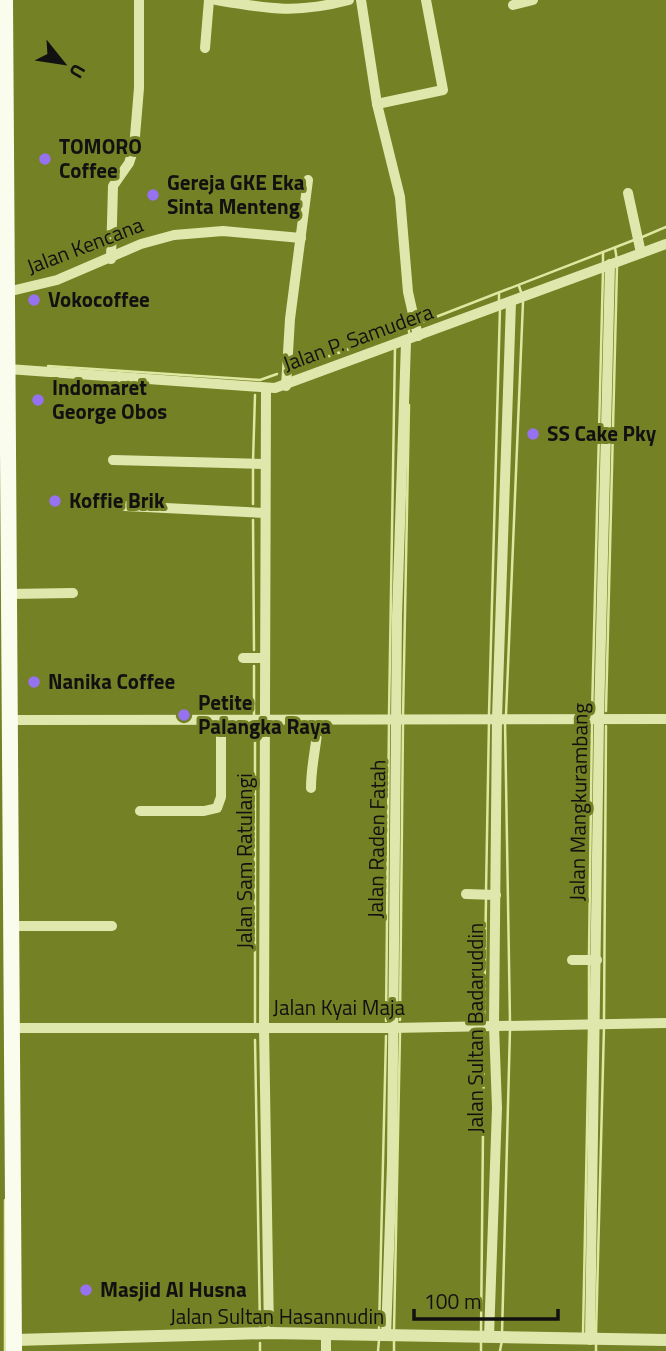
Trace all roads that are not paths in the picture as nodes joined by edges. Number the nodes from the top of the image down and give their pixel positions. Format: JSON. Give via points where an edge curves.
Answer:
{"nodes":[{"id":1,"x":5,"y":0,"type":"edge"},
{"id":2,"x":139,"y":0,"type":"edge"},
{"id":3,"x":209,"y":0,"type":"edge"},
{"id":4,"x":216,"y":0,"type":"edge"},
{"id":5,"x":349,"y":0,"type":"edge"},
{"id":6,"x":361,"y":0,"type":"edge"},
{"id":7,"x":426,"y":0,"type":"edge"},
{"id":8,"x":533,"y":0,"type":"edge"},
{"id":9,"x":513,"y":5,"type":"dead end"},
{"id":10,"x":205,"y":48,"type":"dead end"},
{"id":11,"x":377,"y":104,"type":"junction"},
{"id":12,"x":308,"y":180,"type":"dead end"},
{"id":13,"x":628,"y":194,"type":"dead end"},
{"id":14,"x":301,"y":238,"type":"junction"},
{"id":15,"x":666,"y":244,"type":"edge"},
{"id":16,"x":641,"y":253,"type":"junction"},
{"id":17,"x":111,"y":259,"type":"junction"},
{"id":18,"x":610,"y":264,"type":"junction"},
{"id":19,"x":7,"y":292,"type":"junction"},
{"id":20,"x":511,"y":302,"type":"junction"},
{"id":21,"x":418,"y":337,"type":"junction"},
{"id":22,"x":406,"y":342,"type":"junction"},
{"id":23,"x":8,"y":369,"type":"junction"},
{"id":24,"x":286,"y":386,"type":"junction"},
{"id":25,"x":266,"y":388,"type":"junction"},
{"id":26,"x":113,"y":460,"type":"dead end"},
{"id":27,"x":260,"y":463,"type":"junction"},
{"id":28,"x":125,"y":506,"type":"dead end"},
{"id":29,"x":265,"y":513,"type":"junction"},
{"id":30,"x":4,"y":523,"type":"edge"},
{"id":31,"x":73,"y":593,"type":"dead end"},
{"id":32,"x":10,"y":594,"type":"junction"},
{"id":33,"x":243,"y":658,"type":"dead end"},
{"id":34,"x":265,"y":658,"type":"junction"},
{"id":35,"x":497,"y":718,"type":"junction"},
{"id":36,"x":599,"y":719,"type":"junction"},
{"id":37,"x":666,"y":719,"type":"edge"},
{"id":38,"x":12,"y":720,"type":"junction"},
{"id":39,"x":221,"y":720,"type":"junction"},
{"id":40,"x":264,"y":721,"type":"junction"},
{"id":41,"x":318,"y":721,"type":"junction"},
{"id":42,"x":396,"y":721,"type":"junction"},
{"id":43,"x":311,"y":788,"type":"dead end"},
{"id":44,"x":6,"y":811,"type":"edge"},
{"id":45,"x":139,"y":811,"type":"dead end"},
{"id":46,"x":466,"y":894,"type":"dead end"},
{"id":47,"x":496,"y":895,"type":"junction"},
{"id":48,"x":12,"y":926,"type":"junction"},
{"id":49,"x":112,"y":926,"type":"dead end"},
{"id":50,"x":572,"y":960,"type":"dead end"},
{"id":51,"x":597,"y":960,"type":"junction"},
{"id":52,"x":666,"y":1023,"type":"edge"},
{"id":53,"x":596,"y":1024,"type":"junction"},
{"id":54,"x":264,"y":1027,"type":"junction"},
{"id":55,"x":494,"y":1027,"type":"junction"},
{"id":56,"x":12,"y":1028,"type":"junction"},
{"id":57,"x":393,"y":1028,"type":"junction"},
{"id":58,"x":7,"y":1219,"type":"edge"},
{"id":59,"x":269,"y":1333,"type":"junction"},
{"id":60,"x":326,"y":1335,"type":"junction"},
{"id":61,"x":386,"y":1336,"type":"junction"},
{"id":62,"x":489,"y":1337,"type":"junction"},
{"id":63,"x":590,"y":1340,"type":"junction"},
{"id":64,"x":666,"y":1340,"type":"edge"},
{"id":65,"x":15,"y":1346,"type":"edge"},
{"id":66,"x":326,"y":1350,"type":"edge"}],
"edges":[{"from":1,"to":19,"type":"main road"},
{"from":2,"to":17,"type":"street","via":[[134,148],[113,186]]},
{"from":3,"to":10,"type":"street"},
{"from":4,"to":5,"type":"street","via":[[281,11]]},
{"from":6,"to":11,"type":"street"},
{"from":7,"to":11,"type":"street","via":[[443,90]]},
{"from":8,"to":9,"type":"street"},
{"from":11,"to":21,"type":"street","via":[[400,197],[408,292]]},
{"from":12,"to":14,"type":"street"},
{"from":13,"to":16,"type":"street"},
{"from":14,"to":17,"type":"street","name":"Jalan Kencana","via":[[194,232],[155,239]]},
{"from":14,"to":24,"type":"street"},
{"from":15,"to":16,"type":"street","name":"Jalan P. Samudera"},
{"from":16,"to":18,"type":"street","name":"Jalan P. Samudera"},
{"from":17,"to":19,"type":"street","name":"Jalan Kencana","via":[[35,287]]},
{"from":18,"to":20,"type":"street","name":"Jalan P. Samudera"},
{"from":18,"to":36,"type":"street","name":"Jalan Mangkurambang"},
{"from":19,"to":23,"type":"main road"},
{"from":20,"to":21,"type":"street","name":"Jalan P. Samudera"},
{"from":20,"to":35,"type":"street","name":"Jalan Sultan Badaruddin"},
{"from":21,"to":22,"type":"street","name":"Jalan P. Samudera"},
{"from":22,"to":24,"type":"street","name":"Jalan P. Samudera"},
{"from":22,"to":42,"type":"street","name":"Jalan Raden Fatah"},
{"from":23,"to":25,"type":"street","name":"Jalan P. Samudera"},
{"from":23,"to":30,"type":"main road"},
{"from":24,"to":25,"type":"street","name":"Jalan P. Samudera"},
{"from":25,"to":27,"type":"street","name":"Jalan Sam Ratulangi"},
{"from":26,"to":27,"type":"street"},
{"from":27,"to":29,"type":"street","name":"Jalan Sam Ratulangi"},
{"from":28,"to":29,"type":"street"},
{"from":29,"to":34,"type":"street","name":"Jalan Sam Ratulangi"},
{"from":30,"to":32,"type":"main road"},
{"from":31,"to":32,"type":"street"},
{"from":32,"to":38,"type":"main road"},
{"from":33,"to":34,"type":"street"},
{"from":34,"to":40,"type":"street","name":"Jalan Sam Ratulangi"},
{"from":35,"to":36,"type":"street"},
{"from":35,"to":42,"type":"street"},
{"from":35,"to":47,"type":"street","name":"Jalan Sultan Badaruddin"},
{"from":36,"to":37,"type":"street"},
{"from":36,"to":51,"type":"street","name":"Jalan Mangkurambang"},
{"from":38,"to":39,"type":"street"},
{"from":38,"to":44,"type":"main road"},
{"from":39,"to":40,"type":"street"},
{"from":39,"to":45,"type":"street","via":[[217,808]]},
{"from":40,"to":41,"type":"street"},
{"from":40,"to":54,"type":"street","name":"Jalan Sam Ratulangi"},
{"from":41,"to":42,"type":"street"},
{"from":41,"to":43,"type":"street"},
{"from":42,"to":57,"type":"street","name":"Jalan Raden Fatah"},
{"from":44,"to":48,"type":"main road"},
{"from":46,"to":47,"type":"street"},
{"from":47,"to":55,"type":"street","name":"Jalan Sultan Badaruddin"},
{"from":48,"to":49,"type":"street"},
{"from":48,"to":56,"type":"main road"},
{"from":50,"to":51,"type":"street"},
{"from":51,"to":53,"type":"street","name":"Jalan Mangkurambang"},
{"from":52,"to":53,"type":"street","name":"Jalan Kyai Maja"},
{"from":53,"to":55,"type":"street","name":"Jalan Kyai Maja"},
{"from":53,"to":63,"type":"street","name":"Jalan Mangkurambang"},
{"from":54,"to":56,"type":"street","name":"Jalan Kyai Maja"},
{"from":54,"to":57,"type":"street","name":"Jalan Kyai Maja"},
{"from":54,"to":59,"type":"street","name":"Jalan Sam Ratulangi"},
{"from":55,"to":57,"type":"street","name":"Jalan Kyai Maja"},
{"from":55,"to":62,"type":"street","name":"Jalan Sultan Badaruddin","via":[[497,1108]]},
{"from":56,"to":58,"type":"main road"},
{"from":57,"to":61,"type":"street","name":"Jalan Raden Fatah"},
{"from":58,"to":65,"type":"main road"},
{"from":59,"to":60,"type":"street","name":"Jalan Sultan Hasannudin"},
{"from":59,"to":65,"type":"street","name":"Jalan Sultan Hasannudin"},
{"from":60,"to":61,"type":"street","name":"Jalan Sultan Hasannudin"},
{"from":60,"to":66,"type":"street"},
{"from":61,"to":62,"type":"street","name":"Jalan Sultan Hasannudin"},
{"from":62,"to":63,"type":"street","name":"Jalan Sultan Hasannudin"},
{"from":63,"to":64,"type":"street","name":"Jalan Sultan Hasannudin"}]}
